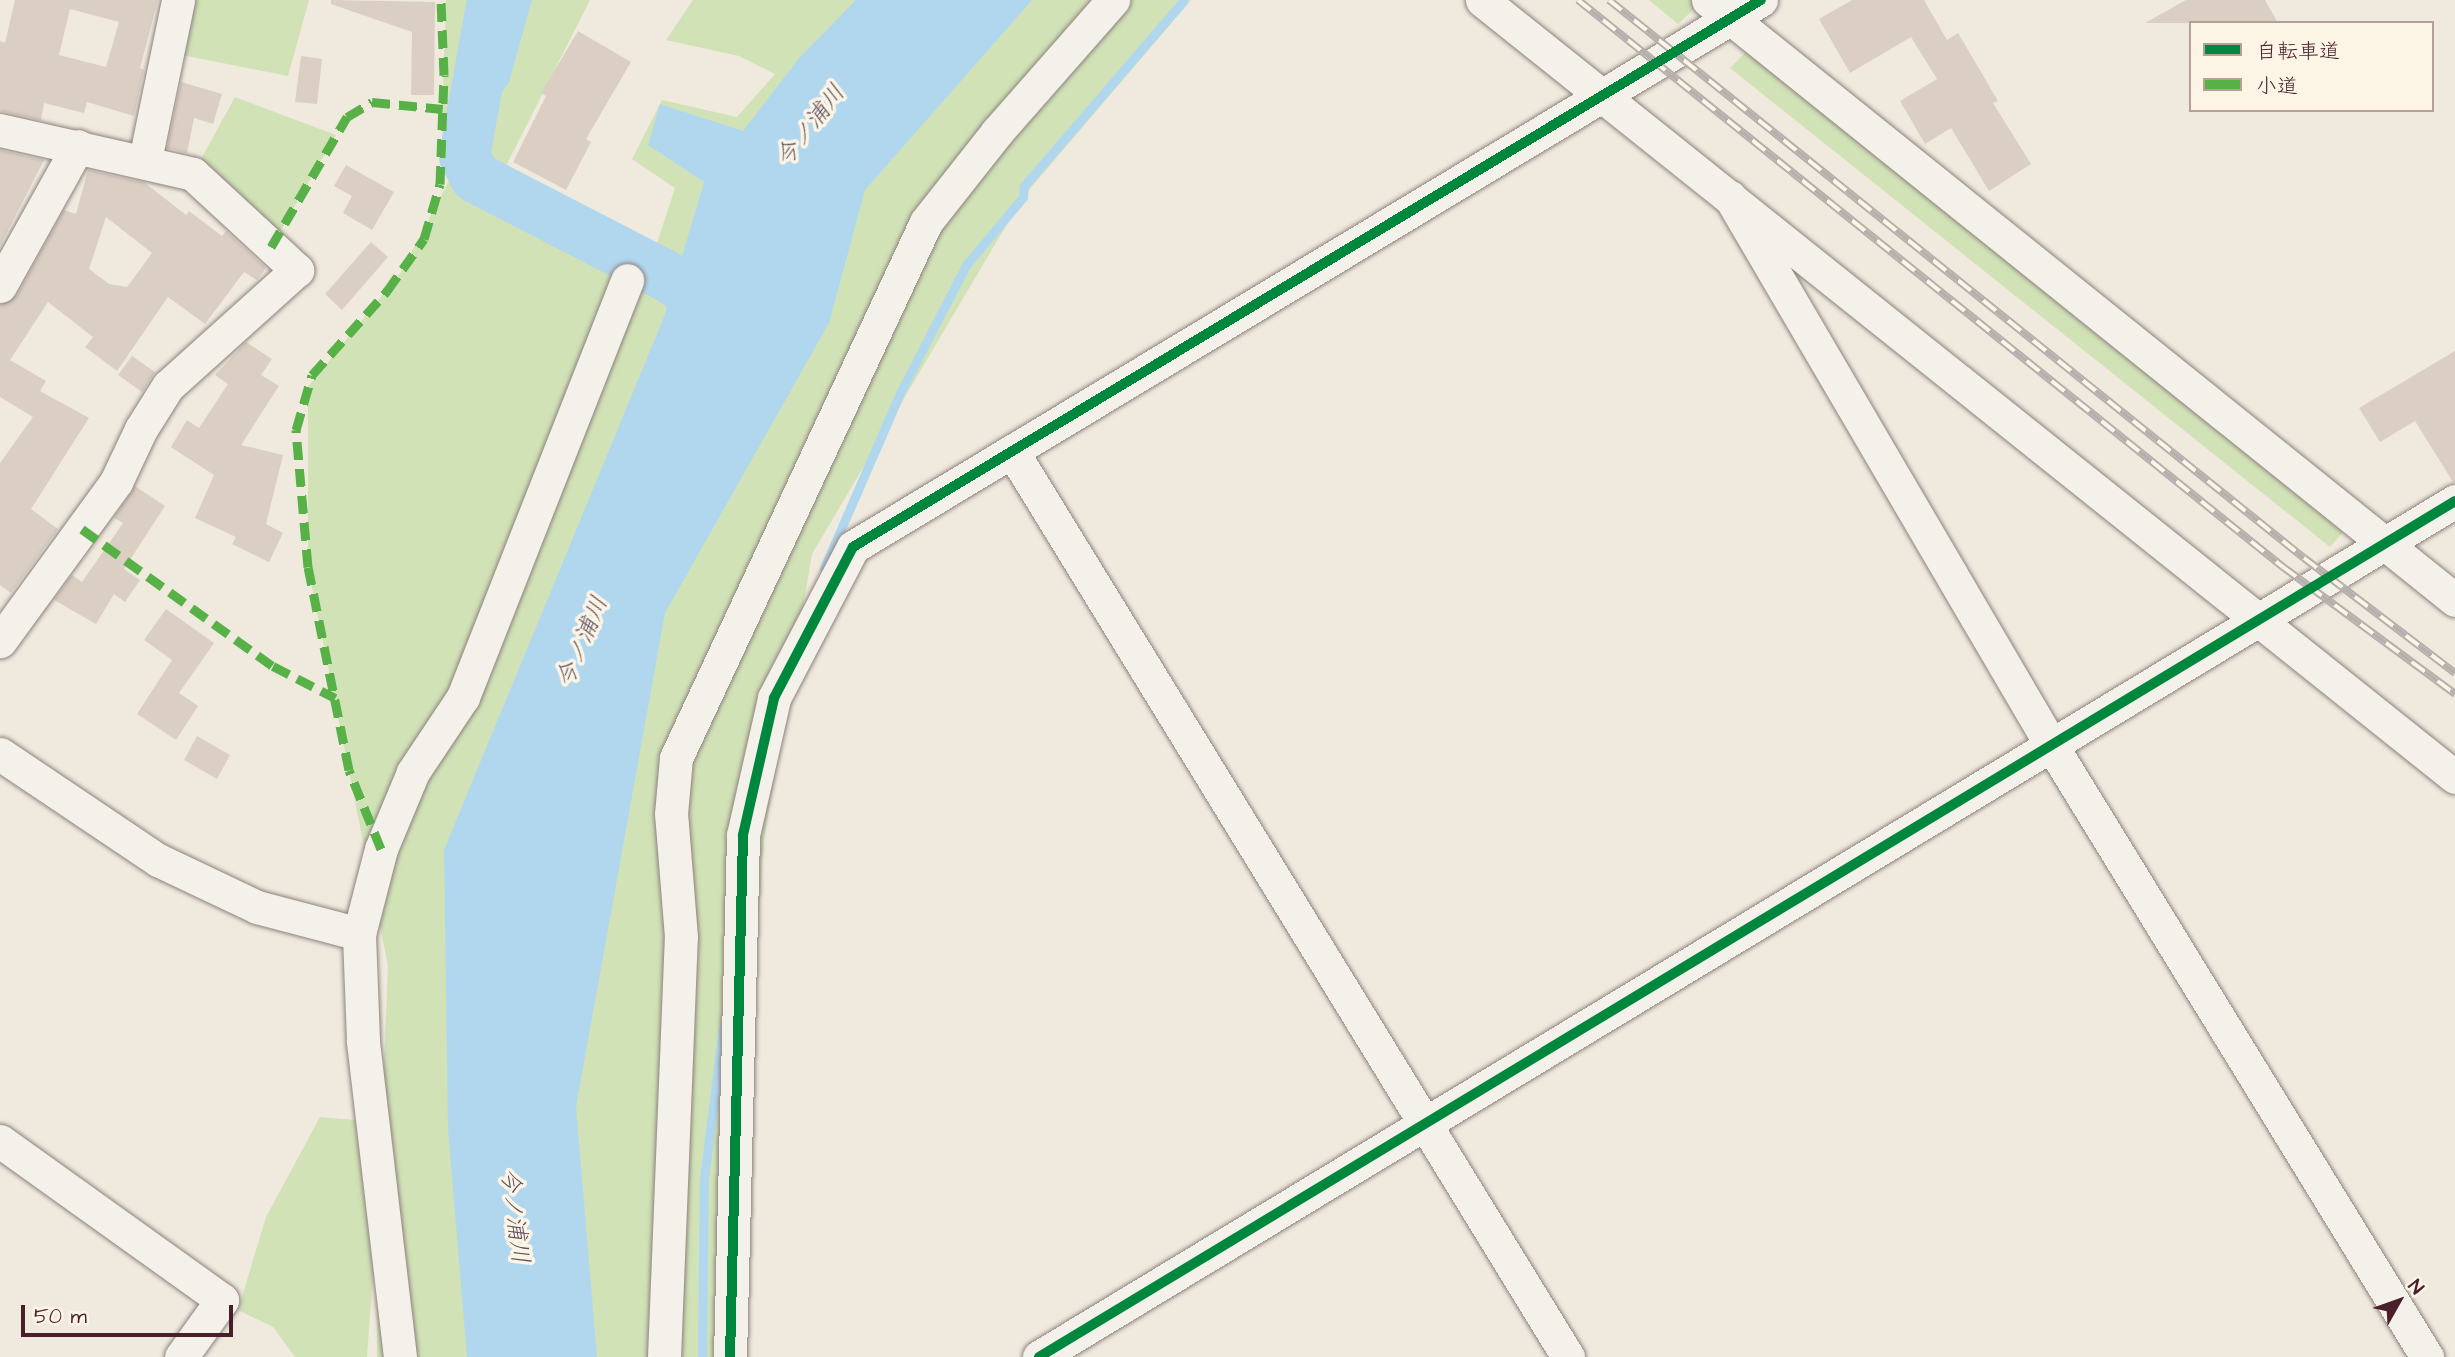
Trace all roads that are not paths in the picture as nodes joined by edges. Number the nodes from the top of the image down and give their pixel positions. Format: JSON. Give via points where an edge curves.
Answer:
{"nodes":[{"id":1,"x":177,"y":0,"type":"edge"},
{"id":2,"x":1131,"y":0,"type":"edge"},
{"id":3,"x":1482,"y":0,"type":"edge"},
{"id":4,"x":1761,"y":0,"type":"edge"},
{"id":5,"x":1720,"y":9,"type":"edge"},
{"id":6,"x":1103,"y":12,"type":"edge"},
{"id":7,"x":1604,"y":96,"type":"junction"},
{"id":8,"x":0,"y":130,"type":"edge"},
{"id":9,"x":78,"y":146,"type":"junction"},
{"id":10,"x":145,"y":160,"type":"junction"},
{"id":11,"x":1730,"y":197,"type":"junction"},
{"id":12,"x":627,"y":280,"type":"dead end"},
{"id":13,"x":0,"y":286,"type":"edge"},
{"id":14,"x":1012,"y":451,"type":"junction"},
{"id":15,"x":2455,"y":501,"type":"edge"},
{"id":16,"x":2382,"y":544,"type":"junction"},
{"id":17,"x":2455,"y":600,"type":"edge"},
{"id":18,"x":2254,"y":620,"type":"junction"},
{"id":19,"x":0,"y":641,"type":"edge"},
{"id":20,"x":2050,"y":743,"type":"junction"},
{"id":21,"x":0,"y":754,"type":"edge"},
{"id":22,"x":2455,"y":777,"type":"edge"},
{"id":23,"x":359,"y":934,"type":"junction"},
{"id":24,"x":1426,"y":1123,"type":"junction"},
{"id":25,"x":0,"y":1141,"type":"edge"},
{"id":26,"x":181,"y":1357,"type":"edge"},
{"id":27,"x":400,"y":1357,"type":"edge"},
{"id":28,"x":664,"y":1357,"type":"edge"},
{"id":29,"x":730,"y":1357,"type":"edge"},
{"id":30,"x":1039,"y":1357,"type":"edge"},
{"id":31,"x":1568,"y":1357,"type":"edge"},
{"id":32,"x":2427,"y":1357,"type":"edge"}],
"edges":[{"from":1,"to":10,"type":"street"},
{"from":2,"to":6,"type":"street"},
{"from":3,"to":7,"type":"street"},
{"from":4,"to":5,"type":"street"},
{"from":5,"to":7,"type":"street"},
{"from":5,"to":16,"type":"street"},
{"from":6,"to":28,"type":"street","via":[[997,132],[926,222],[676,758],[671,814],[681,937]]},
{"from":7,"to":11,"type":"street"},
{"from":7,"to":14,"type":"street"},
{"from":8,"to":9,"type":"street"},
{"from":9,"to":10,"type":"street"},
{"from":9,"to":13,"type":"street"},
{"from":10,"to":19,"type":"street","via":[[193,174],[297,271],[168,386],[116,482]]},
{"from":11,"to":18,"type":"street"},
{"from":11,"to":20,"type":"street"},
{"from":12,"to":23,"type":"street","via":[[463,696],[413,772],[388,831]]},
{"from":14,"to":24,"type":"street"},
{"from":14,"to":29,"type":"street","via":[[853,547],[774,698],[743,835]]},
{"from":15,"to":16,"type":"street"},
{"from":16,"to":17,"type":"street"},
{"from":16,"to":18,"type":"street"},
{"from":18,"to":20,"type":"street"},
{"from":18,"to":22,"type":"street"},
{"from":20,"to":24,"type":"street"},
{"from":20,"to":32,"type":"street"},
{"from":21,"to":23,"type":"street","via":[[158,860],[257,907]]},
{"from":23,"to":27,"type":"street","via":[[363,1040]]},
{"from":24,"to":30,"type":"street"},
{"from":24,"to":31,"type":"street"},
{"from":25,"to":26,"type":"street","via":[[222,1300]]}]}
